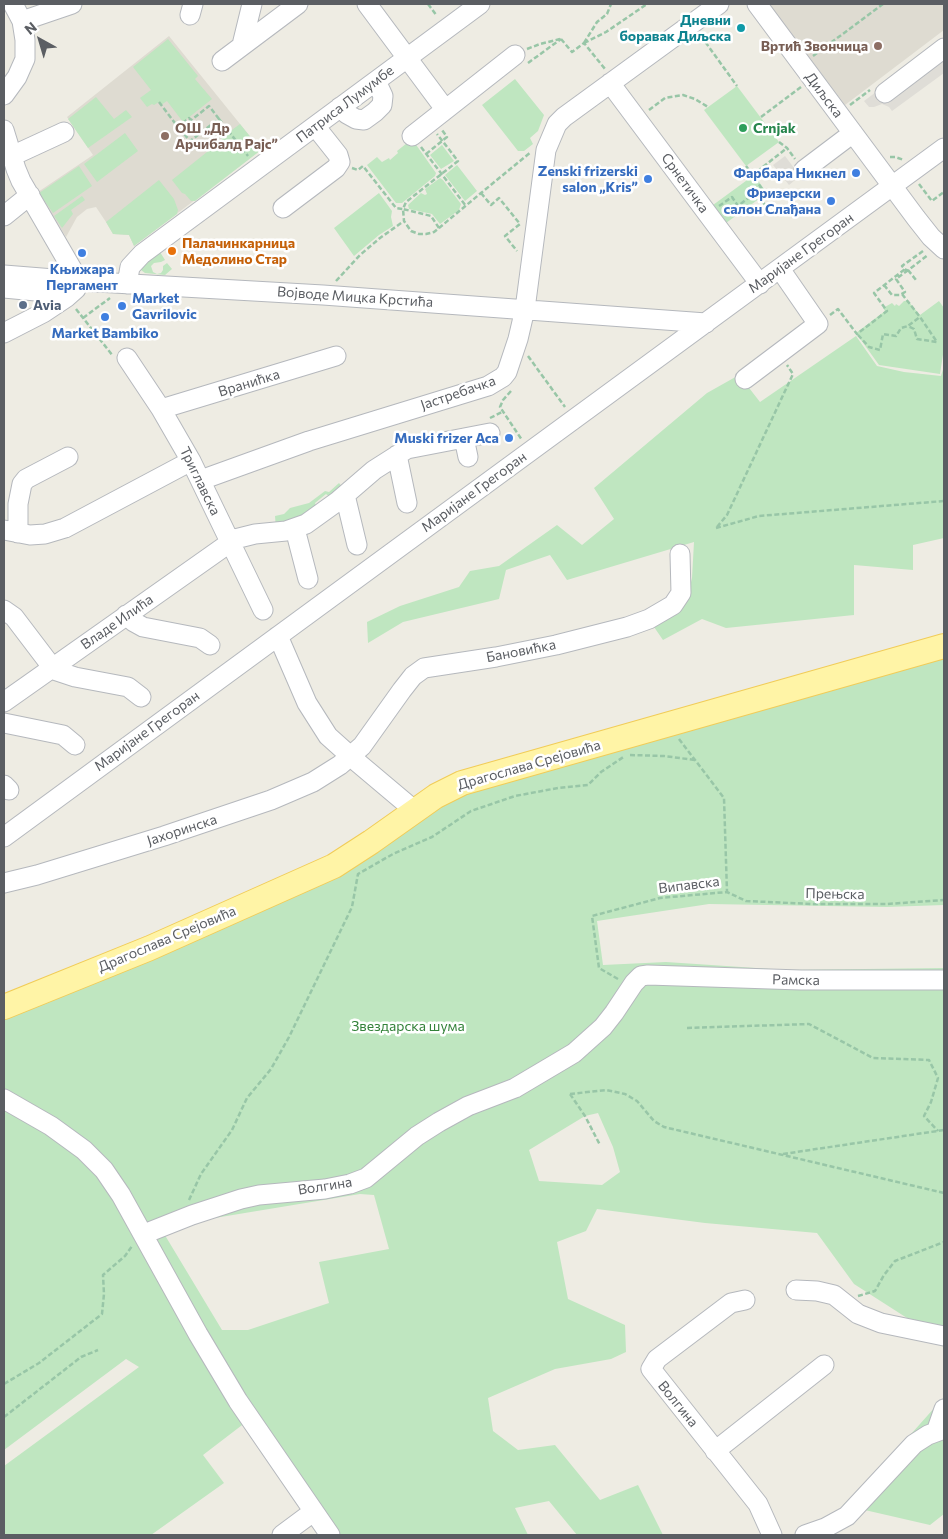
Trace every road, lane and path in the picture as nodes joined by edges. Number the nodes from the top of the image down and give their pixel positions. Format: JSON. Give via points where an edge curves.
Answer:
{"nodes":[{"id":1,"x":13,"y":4,"type":"edge"},
{"id":2,"x":72,"y":4,"type":"edge"},
{"id":3,"x":252,"y":4,"type":"edge"},
{"id":4,"x":298,"y":4,"type":"edge"},
{"id":5,"x":367,"y":4,"type":"edge"},
{"id":6,"x":428,"y":4,"type":"edge"},
{"id":7,"x":480,"y":4,"type":"edge"},
{"id":8,"x":611,"y":4,"type":"edge"},
{"id":9,"x":647,"y":4,"type":"edge"},
{"id":10,"x":719,"y":4,"type":"edge"},
{"id":11,"x":756,"y":4,"type":"edge"},
{"id":12,"x":883,"y":4,"type":"edge"},
{"id":13,"x":22,"y":20,"type":"junction"},
{"id":14,"x":442,"y":23,"type":"dead end"},
{"id":15,"x":692,"y":23,"type":"junction"},
{"id":16,"x":584,"y":43,"type":"junction"},
{"id":17,"x":242,"y":45,"type":"junction"},
{"id":18,"x":944,"y":48,"type":"edge"},
{"id":19,"x":515,"y":55,"type":"joint"},
{"id":20,"x":407,"y":58,"type":"junction"},
{"id":21,"x":810,"y":59,"type":"dead end"},
{"id":22,"x":222,"y":61,"type":"dead end"},
{"id":23,"x":608,"y":77,"type":"junction"},
{"id":24,"x":804,"y":85,"type":"dead end"},
{"id":25,"x":736,"y":86,"type":"dead end"},
{"id":26,"x":885,"y":93,"type":"joint"},
{"id":27,"x":4,"y":95,"type":"edge"},
{"id":28,"x":159,"y":102,"type":"dead end"},
{"id":29,"x":849,"y":105,"type":"dead end"},
{"id":30,"x":708,"y":107,"type":"dead end"},
{"id":31,"x":445,"y":109,"type":"junction"},
{"id":32,"x":637,"y":118,"type":"junction"},
{"id":33,"x":761,"y":118,"type":"dead end"},
{"id":34,"x":218,"y":119,"type":"junction"},
{"id":35,"x":191,"y":120,"type":"junction"},
{"id":36,"x":315,"y":126,"type":"junction"},
{"id":37,"x":4,"y":130,"type":"edge"},
{"id":38,"x":64,"y":132,"type":"dead end"},
{"id":39,"x":853,"y":133,"type":"junction"},
{"id":40,"x":412,"y":136,"type":"dead end"},
{"id":41,"x":779,"y":142,"type":"dead end"},
{"id":42,"x":536,"y":148,"type":"dead end"},
{"id":43,"x":787,"y":148,"type":"junction"},
{"id":44,"x":944,"y":148,"type":"edge"},
{"id":45,"x":244,"y":151,"type":"dead end"},
{"id":46,"x":791,"y":153,"type":"dead end"},
{"id":47,"x":12,"y":156,"type":"junction"},
{"id":48,"x":884,"y":160,"type":"dead end"},
{"id":49,"x":907,"y":163,"type":"dead end"},
{"id":50,"x":746,"y":166,"type":"dead end"},
{"id":51,"x":358,"y":170,"type":"dead end"},
{"id":52,"x":804,"y":170,"type":"dead end"},
{"id":53,"x":441,"y":174,"type":"junction"},
{"id":54,"x":755,"y":179,"type":"junction"},
{"id":55,"x":917,"y":180,"type":"dead end"},
{"id":56,"x":892,"y":186,"type":"junction"},
{"id":57,"x":761,"y":188,"type":"junction"},
{"id":58,"x":944,"y":192,"type":"edge"},
{"id":59,"x":481,"y":193,"type":"junction"},
{"id":60,"x":30,"y":195,"type":"junction"},
{"id":61,"x":869,"y":203,"type":"junction"},
{"id":62,"x":466,"y":206,"type":"junction"},
{"id":63,"x":718,"y":206,"type":"dead end"},
{"id":64,"x":766,"y":206,"type":"dead end"},
{"id":65,"x":283,"y":208,"type":"dead end"},
{"id":66,"x":403,"y":210,"type":"junction"},
{"id":67,"x":4,"y":216,"type":"edge"},
{"id":68,"x":916,"y":218,"type":"junction"},
{"id":69,"x":404,"y":222,"type":"junction"},
{"id":70,"x":439,"y":228,"type":"junction"},
{"id":71,"x":933,"y":250,"type":"edge"},
{"id":72,"x":526,"y":252,"type":"dead end"},
{"id":73,"x":780,"y":269,"type":"junction"},
{"id":74,"x":907,"y":270,"type":"junction"},
{"id":75,"x":4,"y":274,"type":"edge"},
{"id":76,"x":916,"y":280,"type":"dead end"},
{"id":77,"x":79,"y":281,"type":"junction"},
{"id":78,"x":127,"y":284,"type":"junction"},
{"id":79,"x":760,"y":284,"type":"junction"},
{"id":80,"x":884,"y":285,"type":"junction"},
{"id":81,"x":332,"y":287,"type":"dead end"},
{"id":82,"x":4,"y":288,"type":"edge"},
{"id":83,"x":902,"y":294,"type":"junction"},
{"id":84,"x":113,"y":296,"type":"dead end"},
{"id":85,"x":67,"y":297,"type":"junction"},
{"id":86,"x":525,"y":309,"type":"junction"},
{"id":87,"x":83,"y":318,"type":"junction"},
{"id":88,"x":920,"y":318,"type":"junction"},
{"id":89,"x":706,"y":322,"type":"junction"},
{"id":90,"x":818,"y":324,"type":"junction"},
{"id":91,"x":908,"y":326,"type":"junction"},
{"id":92,"x":4,"y":333,"type":"edge"},
{"id":93,"x":857,"y":334,"type":"junction"},
{"id":94,"x":518,"y":338,"type":"junction"},
{"id":95,"x":105,"y":345,"type":"dead end"},
{"id":96,"x":336,"y":356,"type":"dead end"},
{"id":97,"x":127,"y":358,"type":"dead end"},
{"id":98,"x":793,"y":374,"type":"dead end"},
{"id":99,"x":745,"y":379,"type":"dead end"},
{"id":100,"x":161,"y":409,"type":"junction"},
{"id":101,"x":569,"y":412,"type":"dead end"},
{"id":102,"x":488,"y":426,"type":"joint"},
{"id":103,"x":464,"y":438,"type":"junction"},
{"id":104,"x":524,"y":443,"type":"dead end"},
{"id":105,"x":397,"y":455,"type":"junction"},
{"id":106,"x":68,"y":457,"type":"dead end"},
{"id":107,"x":468,"y":457,"type":"dead end"},
{"id":108,"x":191,"y":461,"type":"junction"},
{"id":109,"x":201,"y":480,"type":"junction"},
{"id":110,"x":344,"y":495,"type":"junction"},
{"id":111,"x":944,"y":501,"type":"edge"},
{"id":112,"x":407,"y":503,"type":"dead end"},
{"id":113,"x":295,"y":529,"type":"junction"},
{"id":114,"x":11,"y":532,"type":"edge"},
{"id":115,"x":229,"y":542,"type":"junction"},
{"id":116,"x":357,"y":545,"type":"dead end"},
{"id":117,"x":680,"y":554,"type":"dead end"},
{"id":118,"x":308,"y":579,"type":"dead end"},
{"id":119,"x":4,"y":610,"type":"edge"},
{"id":120,"x":263,"y":610,"type":"dead end"},
{"id":121,"x":126,"y":615,"type":"junction"},
{"id":122,"x":278,"y":636,"type":"junction"},
{"id":123,"x":210,"y":645,"type":"dead end"},
{"id":124,"x":944,"y":646,"type":"edge"},
{"id":125,"x":52,"y":667,"type":"junction"},
{"id":126,"x":141,"y":697,"type":"dead end"},
{"id":127,"x":4,"y":702,"type":"edge"},
{"id":128,"x":675,"y":722,"type":"junction"},
{"id":129,"x":4,"y":723,"type":"edge"},
{"id":130,"x":75,"y":744,"type":"dead end"},
{"id":131,"x":351,"y":756,"type":"junction"},
{"id":132,"x":695,"y":760,"type":"junction"},
{"id":133,"x":414,"y":810,"type":"junction"},
{"id":134,"x":4,"y":836,"type":"edge"},
{"id":135,"x":4,"y":882,"type":"edge"},
{"id":136,"x":727,"y":892,"type":"junction"},
{"id":137,"x":944,"y":900,"type":"edge"},
{"id":138,"x":641,"y":979,"type":"junction"},
{"id":139,"x":944,"y":980,"type":"edge"},
{"id":140,"x":4,"y":1007,"type":"edge"},
{"id":141,"x":687,"y":1028,"type":"dead end"},
{"id":142,"x":4,"y":1099,"type":"edge"},
{"id":143,"x":944,"y":1130,"type":"edge"},
{"id":144,"x":938,"y":1131,"type":"junction"},
{"id":145,"x":600,"y":1146,"type":"dead end"},
{"id":146,"x":781,"y":1155,"type":"junction"},
{"id":147,"x":944,"y":1193,"type":"edge"},
{"id":148,"x":180,"y":1219,"type":"junction"},
{"id":149,"x":140,"y":1238,"type":"junction"},
{"id":150,"x":944,"y":1242,"type":"edge"},
{"id":151,"x":796,"y":1290,"type":"dead end"},
{"id":152,"x":745,"y":1300,"type":"dead end"},
{"id":153,"x":842,"y":1301,"type":"junction"},
{"id":154,"x":944,"y":1336,"type":"edge"},
{"id":155,"x":98,"y":1350,"type":"dead end"},
{"id":156,"x":824,"y":1365,"type":"dead end"},
{"id":157,"x":4,"y":1384,"type":"edge"},
{"id":158,"x":944,"y":1409,"type":"edge"},
{"id":159,"x":4,"y":1417,"type":"edge"},
{"id":160,"x":940,"y":1431,"type":"edge"},
{"id":161,"x":715,"y":1451,"type":"junction"},
{"id":162,"x":313,"y":1512,"type":"junction"},
{"id":163,"x":282,"y":1535,"type":"edge"},
{"id":164,"x":330,"y":1535,"type":"edge"},
{"id":165,"x":772,"y":1535,"type":"edge"},
{"id":166,"x":804,"y":1535,"type":"edge"}],
"edges":[{"from":1,"to":13,"type":"street"},
{"from":2,"to":13,"type":"street"},
{"from":3,"to":17,"type":"street"},
{"from":4,"to":17,"type":"street"},
{"from":5,"to":20,"type":"street"},
{"from":6,"to":14,"type":"path"},
{"from":7,"to":20,"type":"street","name":"Патриса Лумумбе"},
{"from":8,"to":16,"type":"path"},
{"from":9,"to":16,"type":"path"},
{"from":10,"to":15,"type":"street"},
{"from":11,"to":39,"type":"street","name":"Диљска"},
{"from":12,"to":21,"type":"path"},
{"from":13,"to":27,"type":"street","via":[[25,59]]},
{"from":15,"to":23,"type":"street"},
{"from":15,"to":25,"type":"path"},
{"from":16,"to":19,"type":"path","via":[[572,52],[561,39]]},
{"from":16,"to":23,"type":"path"},
{"from":17,"to":22,"type":"street"},
{"from":18,"to":26,"type":"street"},
{"from":19,"to":31,"type":"street"},
{"from":20,"to":31,"type":"street"},
{"from":20,"to":36,"type":"street","name":"Патриса Лумумбе"},
{"from":23,"to":32,"type":"street","name":"Срнетичка"},
{"from":23,"to":86,"type":"street","name":"Јастребачка","via":[[564,116],[546,150]]},
{"from":24,"to":33,"type":"path"},
{"from":26,"to":29,"type":"path","via":[[875,86]]},
{"from":28,"to":35,"type":"path","via":[[178,127],[189,118]]},
{"from":30,"to":32,"type":"path","via":[[695,99],[674,96],[665,98]]},
{"from":31,"to":40,"type":"street"},
{"from":32,"to":79,"type":"street","name":"Срнетичка"},
{"from":34,"to":35,"type":"path","via":[[208,106]]},
{"from":34,"to":35,"type":"path","via":[[190,141],[180,129]]},
{"from":34,"to":45,"type":"path"},
{"from":36,"to":65,"type":"street","via":[[340,162]]},
{"from":36,"to":78,"type":"street","name":"Патриса Лумумбе","via":[[142,254],[130,266]]},
{"from":37,"to":47,"type":"street"},
{"from":38,"to":47,"type":"street"},
{"from":39,"to":52,"type":"street"},
{"from":39,"to":56,"type":"street","name":"Диљска"},
{"from":41,"to":43,"type":"path"},
{"from":42,"to":59,"type":"path"},
{"from":43,"to":46,"type":"path"},
{"from":43,"to":54,"type":"path","via":[[759,170]]},
{"from":44,"to":56,"type":"street","name":"Маријане Грегоран"},
{"from":47,"to":60,"type":"street","via":[[18,175]]},
{"from":48,"to":49,"type":"path","via":[[895,157]]},
{"from":50,"to":54,"type":"path"},
{"from":51,"to":66,"type":"path","via":[[363,166],[396,208]]},
{"from":53,"to":53,"type":"path","via":[[425,153],[443,141],[458,161]]},
{"from":53,"to":62,"type":"path"},
{"from":53,"to":66,"type":"path","via":[[406,202]]},
{"from":54,"to":57,"type":"path"},
{"from":55,"to":58,"type":"path","via":[[932,200]]},
{"from":56,"to":61,"type":"street","name":"Маријане Грегоран"},
{"from":56,"to":68,"type":"street","name":"Диљска"},
{"from":57,"to":63,"type":"path","via":[[738,206],[732,197]]},
{"from":57,"to":64,"type":"path","via":[[765,193],[759,197]]},
{"from":59,"to":62,"type":"path"},
{"from":59,"to":72,"type":"path","via":[[491,204],[499,198],[520,224],[505,236],[517,251]]},
{"from":60,"to":67,"type":"street"},
{"from":60,"to":77,"type":"street"},
{"from":61,"to":68,"type":"street","via":[[895,208]]},
{"from":61,"to":73,"type":"street","name":"Маријане Грегоран"},
{"from":62,"to":70,"type":"path"},
{"from":66,"to":69,"type":"path"},
{"from":66,"to":70,"type":"path","via":[[430,216]]},
{"from":68,"to":71,"type":"street","name":"Диљска","via":[[931,237]]},
{"from":69,"to":70,"type":"path","via":[[411,231],[419,234]]},
{"from":69,"to":81,"type":"path","via":[[360,255]]},
{"from":71,"to":74,"type":"path"},
{"from":71,"to":74,"type":"path","via":[[902,266]]},
{"from":73,"to":79,"type":"street","name":"Маријане Грегоран"},
{"from":73,"to":90,"type":"street"},
{"from":74,"to":76,"type":"path"},
{"from":74,"to":80,"type":"path"},
{"from":74,"to":83,"type":"path","via":[[896,280],[905,292]]},
{"from":75,"to":77,"type":"street","name":"Војводе Мицка Крстића"},
{"from":77,"to":78,"type":"street","name":"Војводе Мицка Крстића"},
{"from":77,"to":82,"type":"street","via":[[57,293]]},
{"from":77,"to":85,"type":"street"},
{"from":78,"to":86,"type":"street","name":"Војводе Мицка Крстића"},
{"from":79,"to":89,"type":"street","name":"Маријане Грегоран"},
{"from":80,"to":83,"type":"path","via":[[894,296]]},
{"from":80,"to":93,"type":"path","via":[[874,293],[887,311]]},
{"from":83,"to":88,"type":"path"},
{"from":84,"to":87,"type":"path"},
{"from":85,"to":87,"type":"path"},
{"from":85,"to":92,"type":"street"},
{"from":86,"to":89,"type":"street","name":"Војводе Мицка Крстића"},
{"from":86,"to":94,"type":"street","name":"Јастребачка"},
{"from":87,"to":95,"type":"path"},
{"from":88,"to":91,"type":"path"},
{"from":88,"to":91,"type":"path","via":[[937,342],[917,339],[916,333]]},
{"from":89,"to":122,"type":"street","name":"Маријане Грегоран"},
{"from":90,"to":93,"type":"path","via":[[838,309]]},
{"from":90,"to":99,"type":"street"},
{"from":91,"to":93,"type":"path","via":[[901,328],[896,336],[883,334],[880,350],[868,347]]},
{"from":94,"to":101,"type":"path"},
{"from":94,"to":109,"type":"street","name":"Јастребачка","via":[[507,372],[488,386],[309,441]]},
{"from":96,"to":100,"type":"street","name":"Вранићка"},
{"from":97,"to":100,"type":"street","name":"Триглавска"},
{"from":98,"to":111,"type":"path","via":[[727,515],[716,528],[759,516]]},
{"from":100,"to":108,"type":"street","name":"Триглавска"},
{"from":102,"to":103,"type":"street"},
{"from":102,"to":104,"type":"path","via":[[502,412]]},
{"from":103,"to":105,"type":"street","via":[[407,449]]},
{"from":103,"to":107,"type":"street"},
{"from":105,"to":110,"type":"street"},
{"from":105,"to":112,"type":"street"},
{"from":106,"to":114,"type":"street","via":[[22,484]]},
{"from":108,"to":109,"type":"street","name":"Триглавска"},
{"from":108,"to":114,"type":"street","via":[[65,528],[45,534]]},
{"from":109,"to":115,"type":"street","name":"Триглавска"},
{"from":110,"to":113,"type":"street"},
{"from":110,"to":116,"type":"street"},
{"from":113,"to":115,"type":"street","name":"Владе Илића"},
{"from":113,"to":118,"type":"street"},
{"from":115,"to":120,"type":"street","name":"Триглавска"},
{"from":115,"to":121,"type":"street","name":"Владе Илића"},
{"from":117,"to":131,"type":"street","name":"Бановићка","via":[[681,593],[662,612],[627,627],[556,645],[424,668],[413,676],[367,740]]},
{"from":119,"to":125,"type":"street","via":[[14,617]]},
{"from":121,"to":123,"type":"street","via":[[142,627],[200,638]]},
{"from":121,"to":125,"type":"street","name":"Владе Илића"},
{"from":122,"to":131,"type":"street","via":[[306,703],[328,736]]},
{"from":122,"to":134,"type":"street","name":"Маријане Грегоран"},
{"from":124,"to":128,"type":"main road","name":"Драгослава Срејовића"},
{"from":125,"to":126,"type":"street","via":[[75,677],[128,687]]},
{"from":125,"to":127,"type":"street","name":"Владе Илића"},
{"from":128,"to":132,"type":"path","name":"Випавска","via":[[680,740]]},
{"from":128,"to":133,"type":"main road","name":"Драгослава Срејовића","via":[[474,778],[444,791]]},
{"from":129,"to":130,"type":"street","via":[[63,735]]},
{"from":131,"to":133,"type":"street"},
{"from":131,"to":135,"type":"street","name":"Јахоринска","via":[[313,782],[271,800],[164,836]]},
{"from":132,"to":136,"type":"path","name":"Випавска","via":[[724,798]]},
{"from":132,"to":148,"type":"path","via":[[626,755],[588,785],[515,796],[471,811],[432,836],[358,874],[352,907],[289,1037],[201,1174]]},
{"from":133,"to":140,"type":"main road","name":"Драгослава Срејовића","via":[[334,866],[150,948]]},
{"from":136,"to":137,"type":"path","name":"Прењска","via":[[746,901],[813,904]]},
{"from":136,"to":138,"type":"path","name":"Випавска","via":[[660,898],[592,916],[600,968],[623,981]]},
{"from":138,"to":139,"type":"street","name":"Рамска"},
{"from":138,"to":148,"type":"street","name":"Волгина","via":[[590,1040],[567,1057],[515,1088],[468,1106],[439,1122],[366,1178],[325,1189],[259,1195]]},
{"from":141,"to":144,"type":"path","via":[[809,1024],[873,1058],[929,1060],[938,1078],[924,1116]]},
{"from":142,"to":149,"type":"street","via":[[51,1126],[104,1170]]},
{"from":143,"to":144,"type":"path"},
{"from":144,"to":146,"type":"path"},
{"from":145,"to":146,"type":"path","via":[[570,1094],[606,1090],[625,1094],[637,1101],[654,1122],[664,1127]]},
{"from":146,"to":147,"type":"path"},
{"from":148,"to":149,"type":"street","name":"Волгина"},
{"from":149,"to":157,"type":"path","via":[[103,1275],[102,1314],[39,1363]]},
{"from":149,"to":162,"type":"street","via":[[238,1401]]},
{"from":150,"to":153,"type":"path","via":[[895,1261],[875,1291]]},
{"from":151,"to":153,"type":"street","via":[[830,1294]]},
{"from":152,"to":161,"type":"street","name":"Волгина","via":[[731,1303],[657,1359],[651,1369]]},
{"from":153,"to":154,"type":"street","via":[[858,1314],[881,1323]]},
{"from":155,"to":159,"type":"path","via":[[82,1357]]},
{"from":156,"to":161,"type":"street"},
{"from":158,"to":160,"type":"street"},
{"from":160,"to":166,"type":"street","via":[[914,1444],[846,1516]]},
{"from":161,"to":165,"type":"street","name":"Волгина","via":[[758,1504]]},
{"from":162,"to":163,"type":"street"},
{"from":162,"to":164,"type":"street"}]}
